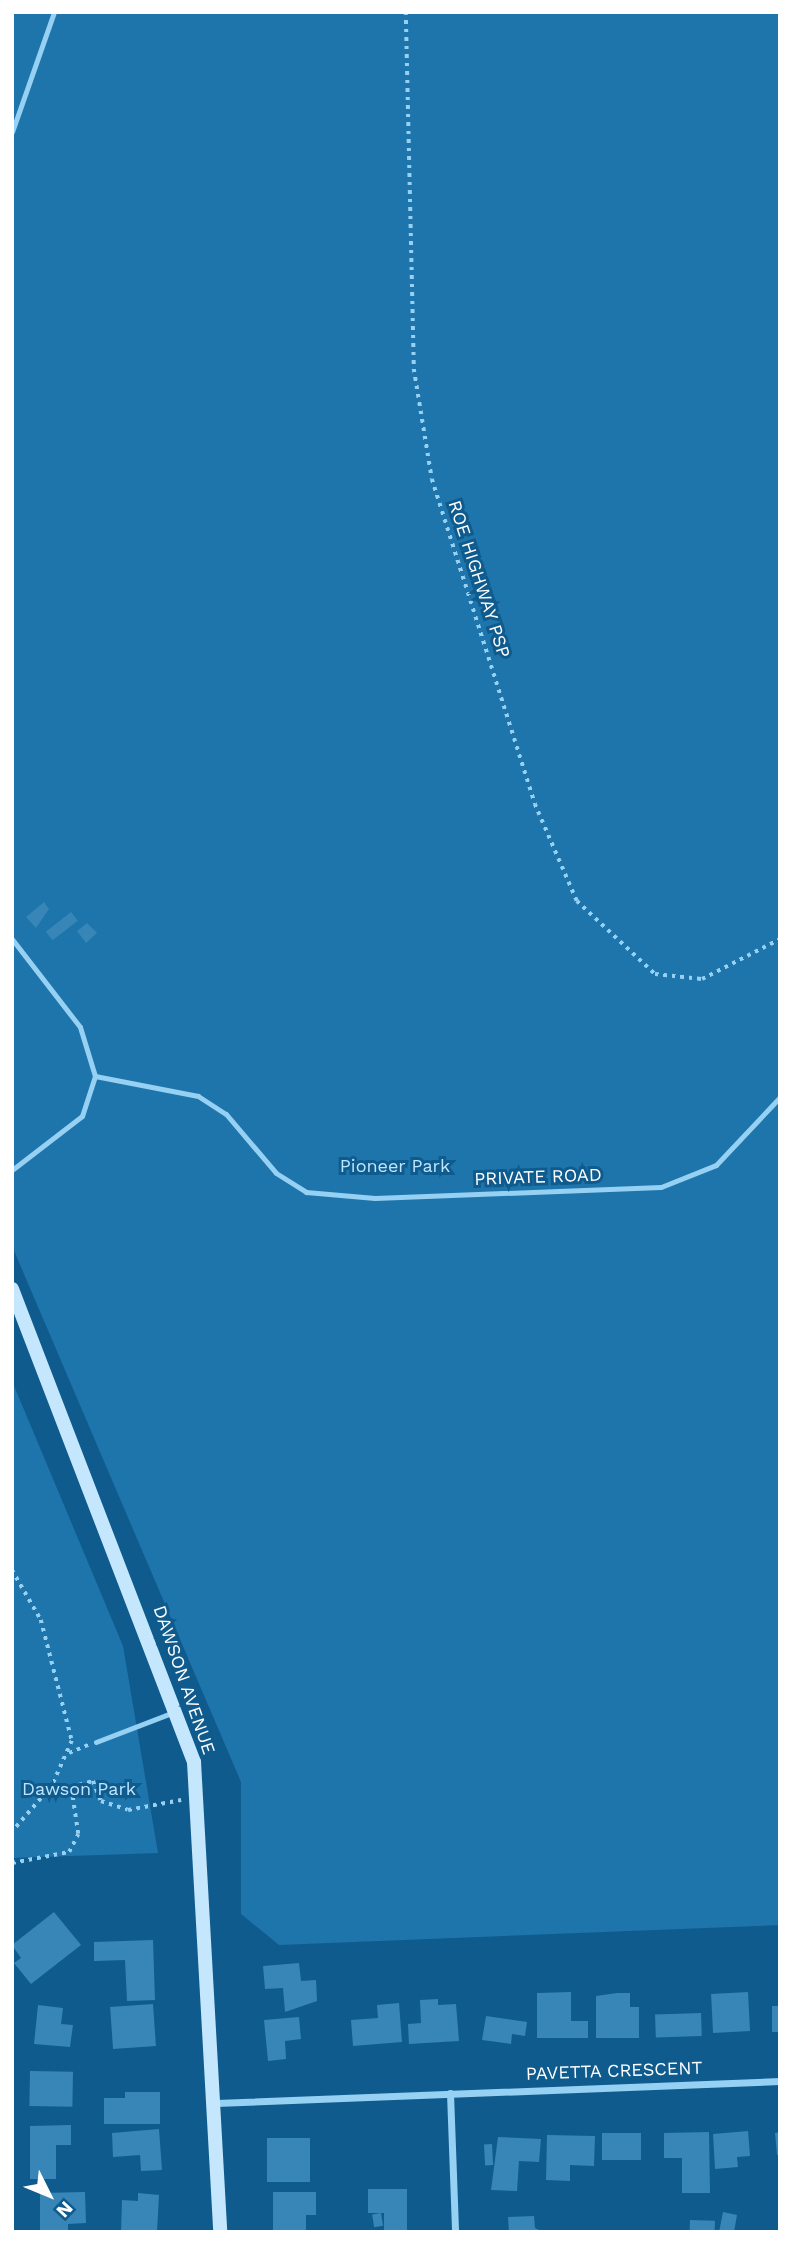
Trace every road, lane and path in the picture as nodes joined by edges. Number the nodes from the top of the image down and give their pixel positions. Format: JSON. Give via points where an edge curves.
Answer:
{"nodes":[{"id":1,"x":54,"y":12,"type":"edge"},
{"id":2,"x":406,"y":12,"type":"edge"},
{"id":3,"x":12,"y":132,"type":"edge"},
{"id":4,"x":12,"y":939,"type":"edge"},
{"id":5,"x":780,"y":939,"type":"edge"},
{"id":6,"x":95,"y":1076,"type":"junction"},
{"id":7,"x":780,"y":1097,"type":"edge"},
{"id":8,"x":12,"y":1170,"type":"edge"},
{"id":9,"x":12,"y":1289,"type":"edge"},
{"id":10,"x":12,"y":1570,"type":"edge"},
{"id":11,"x":177,"y":1711,"type":"junction"},
{"id":12,"x":96,"y":1742,"type":"joint"},
{"id":13,"x":68,"y":1754,"type":"junction"},
{"id":14,"x":185,"y":1800,"type":"dead end"},
{"id":15,"x":12,"y":1832,"type":"edge"},
{"id":16,"x":12,"y":1863,"type":"edge"},
{"id":17,"x":780,"y":2081,"type":"edge"},
{"id":18,"x":450,"y":2093,"type":"junction"},
{"id":19,"x":216,"y":2103,"type":"junction"},
{"id":20,"x":220,"y":2232,"type":"edge"},
{"id":21,"x":455,"y":2232,"type":"edge"}],
"edges":[{"from":1,"to":3,"type":"lane"},
{"from":2,"to":5,"type":"path","name":"ROE HIGHWAY PSP","via":[[406,210],[421,410],[432,479],[535,804],[577,901],[655,974],[702,979]]},
{"from":4,"to":6,"type":"lane","via":[[80,1027]]},
{"from":6,"to":7,"type":"lane","name":"PRIVATE ROAD","via":[[198,1096],[226,1114],[276,1173],[306,1192],[374,1198],[661,1187],[716,1165]]},
{"from":6,"to":8,"type":"lane","via":[[82,1116]]},
{"from":9,"to":11,"type":"main road","name":"DAWSON AVENUE"},
{"from":10,"to":13,"type":"path","via":[[27,1586],[54,1656],[71,1724]]},
{"from":11,"to":12,"type":"lane"},
{"from":11,"to":19,"type":"main road","name":"DAWSON AVENUE","via":[[194,1762],[202,1825]]},
{"from":12,"to":13,"type":"path"},
{"from":13,"to":15,"type":"path","via":[[52,1786]]},
{"from":14,"to":16,"type":"path","via":[[128,1811],[101,1801],[93,1781],[71,1787],[78,1833],[69,1852]]},
{"from":17,"to":18,"type":"street","name":"PAVETTA CRESCENT"},
{"from":18,"to":19,"type":"street","name":"PAVETTA CRESCENT"},
{"from":18,"to":21,"type":"street"},
{"from":19,"to":20,"type":"main road","name":"DAWSON AVENUE"}]}
